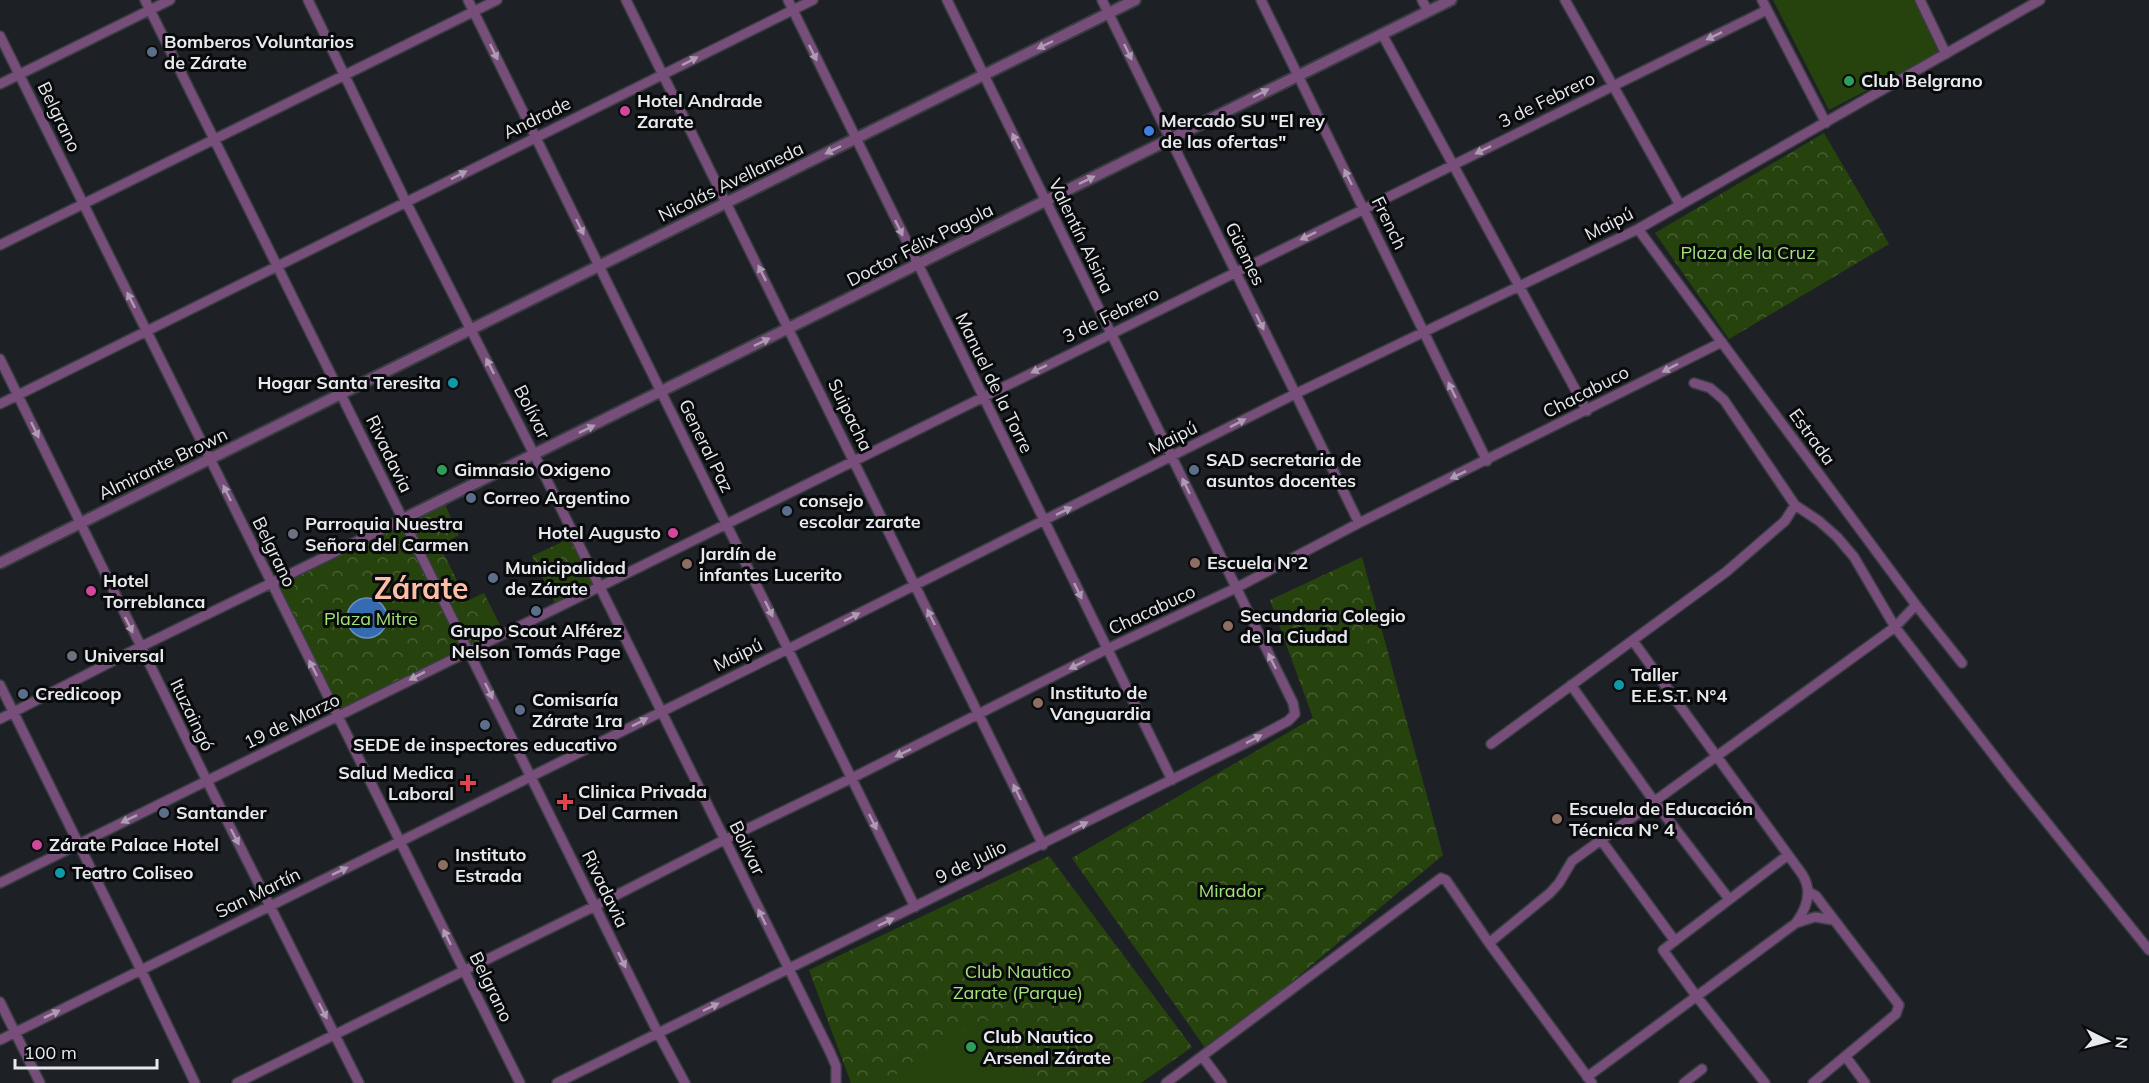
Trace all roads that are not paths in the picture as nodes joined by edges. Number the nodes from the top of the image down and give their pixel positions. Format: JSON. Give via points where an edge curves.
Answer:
{"nodes":[{"id":1,"x":145,"y":0,"type":"edge"},
{"id":2,"x":170,"y":0,"type":"edge"},
{"id":3,"x":308,"y":0,"type":"edge"},
{"id":4,"x":468,"y":0,"type":"edge"},
{"id":5,"x":497,"y":0,"type":"edge"},
{"id":6,"x":626,"y":0,"type":"edge"},
{"id":7,"x":788,"y":0,"type":"edge"},
{"id":8,"x":813,"y":0,"type":"edge"},
{"id":9,"x":947,"y":0,"type":"edge"},
{"id":10,"x":1102,"y":0,"type":"edge"},
{"id":11,"x":1135,"y":0,"type":"edge"},
{"id":12,"x":1261,"y":0,"type":"edge"},
{"id":13,"x":1422,"y":0,"type":"edge"},
{"id":14,"x":1451,"y":0,"type":"edge"},
{"id":15,"x":1565,"y":0,"type":"edge"},
{"id":16,"x":1762,"y":0,"type":"edge"},
{"id":17,"x":1920,"y":0,"type":"edge"},
{"id":18,"x":2040,"y":0,"type":"edge"},
{"id":19,"x":150,"y":10,"type":"junction"},
{"id":20,"x":793,"y":10,"type":"junction"},
{"id":21,"x":1767,"y":10,"type":"junction"},
{"id":22,"x":474,"y":11,"type":"junction"},
{"id":23,"x":1428,"y":11,"type":"junction"},
{"id":24,"x":1108,"y":13,"type":"junction"},
{"id":25,"x":1382,"y":34,"type":"junction"},
{"id":26,"x":0,"y":36,"type":"edge"},
{"id":27,"x":1946,"y":54,"type":"junction"},
{"id":28,"x":19,"y":74,"type":"junction"},
{"id":29,"x":663,"y":75,"type":"junction"},
{"id":30,"x":984,"y":75,"type":"junction"},
{"id":31,"x":1298,"y":75,"type":"junction"},
{"id":32,"x":345,"y":76,"type":"junction"},
{"id":33,"x":0,"y":84,"type":"edge"},
{"id":34,"x":1614,"y":85,"type":"junction"},
{"id":35,"x":1826,"y":123,"type":"junction"},
{"id":36,"x":536,"y":137,"type":"junction"},
{"id":37,"x":214,"y":139,"type":"junction"},
{"id":38,"x":856,"y":139,"type":"junction"},
{"id":39,"x":1170,"y":139,"type":"junction"},
{"id":40,"x":1453,"y":165,"type":"junction"},
{"id":41,"x":1046,"y":201,"type":"junction"},
{"id":42,"x":406,"y":202,"type":"junction"},
{"id":43,"x":727,"y":202,"type":"junction"},
{"id":44,"x":83,"y":205,"type":"junction"},
{"id":45,"x":1680,"y":205,"type":"junction"},
{"id":46,"x":1363,"y":209,"type":"junction"},
{"id":47,"x":1638,"y":228,"type":"junction"},
{"id":48,"x":0,"y":245,"type":"edge"},
{"id":49,"x":598,"y":265,"type":"junction"},
{"id":50,"x":918,"y":265,"type":"junction"},
{"id":51,"x":277,"y":267,"type":"junction"},
{"id":52,"x":1235,"y":272,"type":"junction"},
{"id":53,"x":1521,"y":286,"type":"junction"},
{"id":54,"x":472,"y":329,"type":"junction"},
{"id":55,"x":789,"y":329,"type":"junction"},
{"id":56,"x":146,"y":331,"type":"junction"},
{"id":57,"x":1424,"y":332,"type":"junction"},
{"id":58,"x":1111,"y":333,"type":"junction"},
{"id":59,"x":1722,"y":342,"type":"junction"},
{"id":60,"x":0,"y":359,"type":"edge"},
{"id":61,"x":1694,"y":383,"type":"dead end"},
{"id":62,"x":661,"y":392,"type":"junction"},
{"id":63,"x":341,"y":394,"type":"junction"},
{"id":64,"x":1296,"y":394,"type":"junction"},
{"id":65,"x":18,"y":395,"type":"junction"},
{"id":66,"x":983,"y":397,"type":"junction"},
{"id":67,"x":0,"y":404,"type":"edge"},
{"id":68,"x":1587,"y":411,"type":"junction"},
{"id":69,"x":535,"y":456,"type":"junction"},
{"id":70,"x":1172,"y":457,"type":"junction"},
{"id":71,"x":210,"y":459,"type":"junction"},
{"id":72,"x":855,"y":460,"type":"junction"},
{"id":73,"x":1487,"y":461,"type":"junction"},
{"id":74,"x":1795,"y":505,"type":"junction"},
{"id":75,"x":402,"y":519,"type":"junction"},
{"id":76,"x":1044,"y":521,"type":"junction"},
{"id":77,"x":80,"y":523,"type":"junction"},
{"id":78,"x":726,"y":523,"type":"junction"},
{"id":79,"x":1359,"y":523,"type":"junction"},
{"id":80,"x":0,"y":563,"type":"edge"},
{"id":81,"x":271,"y":585,"type":"junction"},
{"id":82,"x":915,"y":585,"type":"junction"},
{"id":83,"x":599,"y":586,"type":"junction"},
{"id":84,"x":1236,"y":588,"type":"junction"},
{"id":85,"x":1916,"y":605,"type":"junction"},
{"id":86,"x":1895,"y":627,"type":"junction"},
{"id":87,"x":1633,"y":641,"type":"junction"},
{"id":88,"x":140,"y":647,"type":"junction"},
{"id":89,"x":788,"y":649,"type":"junction"},
{"id":90,"x":469,"y":650,"type":"junction"},
{"id":91,"x":1107,"y":650,"type":"junction"},
{"id":92,"x":1962,"y":663,"type":"dead end"},
{"id":93,"x":0,"y":685,"type":"edge"},
{"id":94,"x":1571,"y":685,"type":"junction"},
{"id":95,"x":661,"y":711,"type":"junction"},
{"id":96,"x":13,"y":712,"type":"junction"},
{"id":97,"x":1295,"y":714,"type":"joint"},
{"id":98,"x":979,"y":715,"type":"junction"},
{"id":99,"x":338,"y":717,"type":"junction"},
{"id":100,"x":0,"y":719,"type":"edge"},
{"id":101,"x":1491,"y":744,"type":"dead end"},
{"id":102,"x":1716,"y":755,"type":"junction"},
{"id":103,"x":531,"y":776,"type":"junction"},
{"id":104,"x":852,"y":778,"type":"junction"},
{"id":105,"x":1172,"y":780,"type":"junction"},
{"id":106,"x":207,"y":781,"type":"junction"},
{"id":107,"x":1654,"y":801,"type":"junction"},
{"id":108,"x":724,"y":840,"type":"junction"},
{"id":109,"x":1601,"y":840,"type":"junction"},
{"id":110,"x":400,"y":841,"type":"junction"},
{"id":111,"x":79,"y":844,"type":"junction"},
{"id":112,"x":1043,"y":845,"type":"junction"},
{"id":113,"x":1788,"y":855,"type":"junction"},
{"id":114,"x":0,"y":883,"type":"edge"},
{"id":115,"x":1809,"y":892,"type":"junction"},
{"id":116,"x":1729,"y":899,"type":"junction"},
{"id":117,"x":270,"y":906,"type":"junction"},
{"id":118,"x":595,"y":906,"type":"junction"},
{"id":119,"x":915,"y":907,"type":"junction"},
{"id":120,"x":1833,"y":920,"type":"junction"},
{"id":121,"x":1796,"y":923,"type":"junction"},
{"id":122,"x":1675,"y":941,"type":"junction"},
{"id":123,"x":1489,"y":943,"type":"junction"},
{"id":124,"x":2149,"y":951,"type":"edge"},
{"id":125,"x":141,"y":970,"type":"junction"},
{"id":126,"x":464,"y":970,"type":"junction"},
{"id":127,"x":788,"y":970,"type":"junction"},
{"id":128,"x":1697,"y":997,"type":"junction"},
{"id":129,"x":0,"y":1002,"type":"edge"},
{"id":130,"x":15,"y":1032,"type":"junction"},
{"id":131,"x":658,"y":1033,"type":"junction"},
{"id":132,"x":335,"y":1034,"type":"junction"},
{"id":133,"x":0,"y":1040,"type":"edge"},
{"id":134,"x":1202,"y":1056,"type":"junction"},
{"id":135,"x":1846,"y":1057,"type":"junction"},
{"id":136,"x":1702,"y":1069,"type":"dead end"},
{"id":137,"x":1590,"y":1080,"type":"edge"},
{"id":138,"x":40,"y":1083,"type":"edge"},
{"id":139,"x":195,"y":1083,"type":"edge"},
{"id":140,"x":237,"y":1083,"type":"edge"},
{"id":141,"x":359,"y":1083,"type":"edge"},
{"id":142,"x":520,"y":1083,"type":"edge"},
{"id":143,"x":557,"y":1083,"type":"edge"},
{"id":144,"x":685,"y":1083,"type":"edge"},
{"id":145,"x":836,"y":1083,"type":"edge"},
{"id":146,"x":1166,"y":1083,"type":"edge"},
{"id":147,"x":1222,"y":1083,"type":"edge"},
{"id":148,"x":1684,"y":1083,"type":"edge"},
{"id":149,"x":1765,"y":1083,"type":"edge"},
{"id":150,"x":1813,"y":1083,"type":"edge"},
{"id":151,"x":1864,"y":1083,"type":"edge"}],
"edges":[{"from":1,"to":19,"type":"street","name":"Rivadavia"},
{"from":2,"to":19,"type":"street"},
{"from":3,"to":32,"type":"street","name":"Bolívar"},
{"from":4,"to":22,"type":"street","name":"General Paz"},
{"from":5,"to":22,"type":"street"},
{"from":6,"to":29,"type":"street","name":"Suipacha"},
{"from":7,"to":20,"type":"street","name":"Manuel de la Torre"},
{"from":8,"to":20,"type":"street","name":"Andrade"},
{"from":9,"to":30,"type":"street","name":"Valentín Alsina"},
{"from":10,"to":24,"type":"street","name":"Güemes"},
{"from":11,"to":24,"type":"street","name":"Nicolás Avellaneda"},
{"from":12,"to":31,"type":"street","name":"French"},
{"from":13,"to":23,"type":"street"},
{"from":14,"to":23,"type":"street","name":"Doctor Félix Pagola"},
{"from":15,"to":34,"type":"street"},
{"from":16,"to":21,"type":"street"},
{"from":17,"to":27,"type":"street"},
{"from":18,"to":27,"type":"street"},
{"from":19,"to":28,"type":"street"},
{"from":19,"to":37,"type":"street","name":"Rivadavia"},
{"from":29,"to":20,"type":"street","name":"Andrade","one_way":true},
{"from":20,"to":38,"type":"street","name":"Manuel de la Torre","one_way":true},
{"from":21,"to":34,"type":"street","name":"3 de Febrero","one_way":true},
{"from":21,"to":35,"type":"street"},
{"from":22,"to":32,"type":"street"},
{"from":22,"to":36,"type":"street","name":"General Paz","one_way":true},
{"from":23,"to":25,"type":"street","name":"Doctor Félix Pagola"},
{"from":24,"to":30,"type":"street","name":"Nicolás Avellaneda","one_way":true},
{"from":24,"to":39,"type":"street","name":"Güemes","one_way":true},
{"from":25,"to":31,"type":"street","name":"Doctor Félix Pagola"},
{"from":25,"to":40,"type":"street"},
{"from":26,"to":28,"type":"street","name":"Belgrano"},
{"from":27,"to":35,"type":"street"},
{"from":28,"to":33,"type":"street"},
{"from":28,"to":44,"type":"street","name":"Belgrano"},
{"from":29,"to":36,"type":"street","name":"Andrade"},
{"from":29,"to":43,"type":"street","name":"Suipacha"},
{"from":30,"to":38,"type":"street","name":"Nicolás Avellaneda"},
{"from":41,"to":30,"type":"street","name":"Valentín Alsina","one_way":true},
{"from":39,"to":31,"type":"street","name":"Doctor Félix Pagola","one_way":true},
{"from":46,"to":31,"type":"street","name":"French","one_way":true},
{"from":32,"to":37,"type":"street"},
{"from":32,"to":42,"type":"street","name":"Bolívar"},
{"from":34,"to":40,"type":"street","name":"3 de Febrero","one_way":true},
{"from":34,"to":45,"type":"street"},
{"from":35,"to":45,"type":"street","name":"Maipú"},
{"from":42,"to":36,"type":"street","name":"Andrade","one_way":true},
{"from":36,"to":49,"type":"street","name":"General Paz","one_way":true},
{"from":37,"to":44,"type":"street"},
{"from":37,"to":51,"type":"street","name":"Rivadavia"},
{"from":38,"to":43,"type":"street","name":"Nicolás Avellaneda","one_way":true},
{"from":38,"to":50,"type":"street","name":"Manuel de la Torre","one_way":true},
{"from":41,"to":39,"type":"street","name":"Doctor Félix Pagola","one_way":true},
{"from":39,"to":52,"type":"street","name":"Güemes"},
{"from":40,"to":46,"type":"street","name":"3 de Febrero"},
{"from":40,"to":53,"type":"street"},
{"from":41,"to":50,"type":"street","name":"Doctor Félix Pagola"},
{"from":41,"to":58,"type":"street","name":"Valentín Alsina"},
{"from":42,"to":51,"type":"street","name":"Andrade"},
{"from":42,"to":54,"type":"street","name":"Bolívar"},
{"from":43,"to":49,"type":"street","name":"Nicolás Avellaneda"},
{"from":55,"to":43,"type":"street","name":"Suipacha","one_way":true},
{"from":44,"to":48,"type":"street"},
{"from":56,"to":44,"type":"street","name":"Belgrano","one_way":true},
{"from":45,"to":47,"type":"street","name":"Maipú"},
{"from":46,"to":52,"type":"street","name":"3 de Febrero","one_way":true},
{"from":46,"to":57,"type":"street","name":"French"},
{"from":47,"to":53,"type":"street","name":"Maipú"},
{"from":47,"to":59,"type":"street","name":"Estrada"},
{"from":49,"to":54,"type":"street","name":"Nicolás Avellaneda"},
{"from":49,"to":62,"type":"street","name":"General Paz"},
{"from":50,"to":55,"type":"street","name":"Doctor Félix Pagola"},
{"from":50,"to":66,"type":"street","name":"Manuel de la Torre"},
{"from":51,"to":56,"type":"street","name":"Andrade"},
{"from":51,"to":63,"type":"street","name":"Rivadavia"},
{"from":52,"to":58,"type":"street","name":"3 de Febrero"},
{"from":52,"to":64,"type":"street","name":"Güemes","one_way":true},
{"from":53,"to":57,"type":"street","name":"Maipú"},
{"from":53,"to":68,"type":"street"},
{"from":54,"to":63,"type":"street","name":"Nicolás Avellaneda"},
{"from":69,"to":54,"type":"street","name":"Bolívar","one_way":true},
{"from":62,"to":55,"type":"street","name":"Doctor Félix Pagola","one_way":true},
{"from":55,"to":72,"type":"street","name":"Suipacha"},
{"from":56,"to":65,"type":"street","name":"Andrade"},
{"from":56,"to":71,"type":"street","name":"Belgrano"},
{"from":57,"to":64,"type":"street","name":"Maipú"},
{"from":73,"to":57,"type":"street","name":"French","one_way":true},
{"from":58,"to":66,"type":"street","name":"3 de Febrero","one_way":true},
{"from":58,"to":70,"type":"street","name":"Valentín Alsina"},
{"from":59,"to":68,"type":"street","name":"Chacabuco","one_way":true},
{"from":59,"to":85,"type":"street","name":"Estrada"},
{"from":60,"to":65,"type":"street","name":"Ituzaingó"},
{"from":61,"to":74,"type":"street","via":[[1710,388],[1724,400]]},
{"from":69,"to":62,"type":"street","name":"Doctor Félix Pagola","one_way":true},
{"from":62,"to":78,"type":"street","name":"General Paz"},
{"from":63,"to":71,"type":"street","name":"Almirante Brown"},
{"from":63,"to":75,"type":"street","name":"Rivadavia"},
{"from":70,"to":64,"type":"street","name":"Maipú","one_way":true},
{"from":64,"to":79,"type":"street","name":"Güemes"},
{"from":65,"to":67,"type":"street","name":"Andrade"},
{"from":65,"to":77,"type":"street","name":"Ituzaingó","one_way":true},
{"from":66,"to":72,"type":"street","name":"3 de Febrero"},
{"from":66,"to":76,"type":"street","name":"Manuel de la Torre"},
{"from":68,"to":73,"type":"street","name":"Chacabuco"},
{"from":69,"to":75,"type":"street","name":"Doctor Félix Pagola"},
{"from":69,"to":83,"type":"street","name":"Bolívar"},
{"from":76,"to":70,"type":"street","name":"Maipú","one_way":true},
{"from":84,"to":70,"type":"street","name":"Valentín Alsina","one_way":true},
{"from":71,"to":77,"type":"street","name":"Almirante Brown"},
{"from":81,"to":71,"type":"street","name":"Belgrano","one_way":true},
{"from":72,"to":78,"type":"street","name":"3 de Febrero"},
{"from":72,"to":82,"type":"street","name":"Suipacha"},
{"from":73,"to":79,"type":"street","name":"Chacabuco","one_way":true},
{"from":74,"to":86,"type":"street","via":[[1825,526],[1854,557]]},
{"from":74,"to":87,"type":"street","via":[[1785,521],[1726,572]]},
{"from":75,"to":81,"type":"street"},
{"from":75,"to":90,"type":"street","name":"Rivadavia"},
{"from":76,"to":82,"type":"street","name":"Maipú"},
{"from":76,"to":91,"type":"street","name":"Manuel de la Torre","one_way":true},
{"from":77,"to":80,"type":"street","name":"Almirante Brown"},
{"from":77,"to":88,"type":"street","name":"Ituzaingó","one_way":true},
{"from":78,"to":83,"type":"street","name":"3 de Febrero"},
{"from":78,"to":89,"type":"street","name":"General Paz","one_way":true},
{"from":79,"to":84,"type":"street","name":"Chacabuco"},
{"from":81,"to":88,"type":"street"},
{"from":99,"to":81,"type":"street","name":"Belgrano","one_way":true},
{"from":89,"to":82,"type":"street","name":"Maipú","one_way":true},
{"from":98,"to":82,"type":"street","name":"Suipacha","one_way":true},
{"from":83,"to":90,"type":"street","name":"3 de Febrero"},
{"from":83,"to":95,"type":"street","name":"Bolívar"},
{"from":84,"to":91,"type":"street","name":"Chacabuco"},
{"from":97,"to":84,"type":"street","name":"Valentín Alsina","one_way":true},
{"from":85,"to":86,"type":"street"},
{"from":85,"to":92,"type":"street","name":"Estrada"},
{"from":86,"to":102,"type":"street"},
{"from":86,"to":124,"type":"street"},
{"from":87,"to":94,"type":"street"},
{"from":87,"to":102,"type":"street"},
{"from":88,"to":96,"type":"street"},
{"from":88,"to":106,"type":"street","name":"Ituzaingó"},
{"from":89,"to":95,"type":"street","name":"Maipú"},
{"from":89,"to":104,"type":"street","name":"General Paz"},
{"from":90,"to":99,"type":"street","name":"19 de Marzo","one_way":true},
{"from":90,"to":103,"type":"street","name":"Rivadavia","one_way":true},
{"from":91,"to":98,"type":"street","name":"Chacabuco","one_way":true},
{"from":91,"to":105,"type":"street","name":"Manuel de la Torre"},
{"from":93,"to":96,"type":"street"},
{"from":94,"to":101,"type":"street"},
{"from":94,"to":107,"type":"street"},
{"from":103,"to":95,"type":"street","name":"Maipú","one_way":true},
{"from":95,"to":108,"type":"street","name":"Bolívar"},
{"from":96,"to":100,"type":"street"},
{"from":96,"to":111,"type":"street"},
{"from":105,"to":97,"type":"street","name":"9 de Julio","one_way":true},
{"from":98,"to":104,"type":"street","name":"Chacabuco","one_way":true},
{"from":112,"to":98,"type":"street","name":"Suipacha","one_way":true},
{"from":99,"to":106,"type":"street","name":"19 de Marzo"},
{"from":99,"to":110,"type":"street","name":"Belgrano"},
{"from":102,"to":107,"type":"street"},
{"from":102,"to":113,"type":"street"},
{"from":103,"to":110,"type":"street","name":"San Martín"},
{"from":103,"to":118,"type":"street","name":"Rivadavia"},
{"from":104,"to":108,"type":"street","name":"Chacabuco"},
{"from":104,"to":119,"type":"street","name":"General Paz","one_way":true},
{"from":112,"to":105,"type":"street","name":"9 de Julio","one_way":true},
{"from":106,"to":111,"type":"street","name":"19 de Marzo","one_way":true},
{"from":106,"to":117,"type":"street","name":"Ituzaingó","one_way":true},
{"from":107,"to":109,"type":"street"},
{"from":107,"to":116,"type":"street"},
{"from":108,"to":118,"type":"street","name":"Chacabuco"},
{"from":127,"to":108,"type":"street","name":"Bolívar","one_way":true},
{"from":109,"to":122,"type":"street"},
{"from":109,"to":123,"type":"street","via":[[1572,861],[1550,893]]},
{"from":117,"to":110,"type":"street","name":"San Martín","one_way":true},
{"from":126,"to":110,"type":"street","name":"Belgrano","one_way":true},
{"from":111,"to":114,"type":"street","name":"19 de Marzo"},
{"from":111,"to":125,"type":"street"},
{"from":112,"to":119,"type":"street","name":"9 de Julio"},
{"from":113,"to":115,"type":"street","via":[[1807,882]]},
{"from":113,"to":116,"type":"street"},
{"from":115,"to":120,"type":"street"},
{"from":115,"to":121,"type":"street"},
{"from":116,"to":122,"type":"street"},
{"from":117,"to":125,"type":"street","name":"San Martín"},
{"from":117,"to":132,"type":"street","name":"Ituzaingó","one_way":true},
{"from":118,"to":126,"type":"street","name":"Chacabuco"},
{"from":118,"to":131,"type":"street","name":"Rivadavia","one_way":true},
{"from":127,"to":119,"type":"street","name":"9 de Julio","one_way":true},
{"from":120,"to":121,"type":"street","via":[[1815,917]]},
{"from":120,"to":135,"type":"street","via":[[1899,1005],[1896,1014]]},
{"from":121,"to":128,"type":"street"},
{"from":122,"to":128,"type":"street","via":[[1663,950]]},
{"from":123,"to":134,"type":"street","via":[[1441,878]]},
{"from":123,"to":137,"type":"street"},
{"from":130,"to":125,"type":"street","name":"San Martín","one_way":true},
{"from":125,"to":139,"type":"street"},
{"from":126,"to":132,"type":"street","name":"Chacabuco"},
{"from":126,"to":142,"type":"street","name":"Belgrano"},
{"from":131,"to":127,"type":"street","name":"9 de Julio","one_way":true},
{"from":127,"to":145,"type":"street","name":"Bolívar","via":[[836,1066]]},
{"from":128,"to":137,"type":"street"},
{"from":128,"to":149,"type":"street"},
{"from":129,"to":130,"type":"street"},
{"from":130,"to":133,"type":"street","name":"San Martín"},
{"from":130,"to":138,"type":"street"},
{"from":131,"to":143,"type":"street","name":"9 de Julio"},
{"from":131,"to":144,"type":"street","name":"Rivadavia"},
{"from":132,"to":140,"type":"street","name":"Chacabuco"},
{"from":132,"to":141,"type":"street","name":"Ituzaingó"},
{"from":134,"to":146,"type":"street"},
{"from":134,"to":147,"type":"street"},
{"from":135,"to":150,"type":"street"},
{"from":135,"to":151,"type":"street"},
{"from":136,"to":148,"type":"street"}]}
